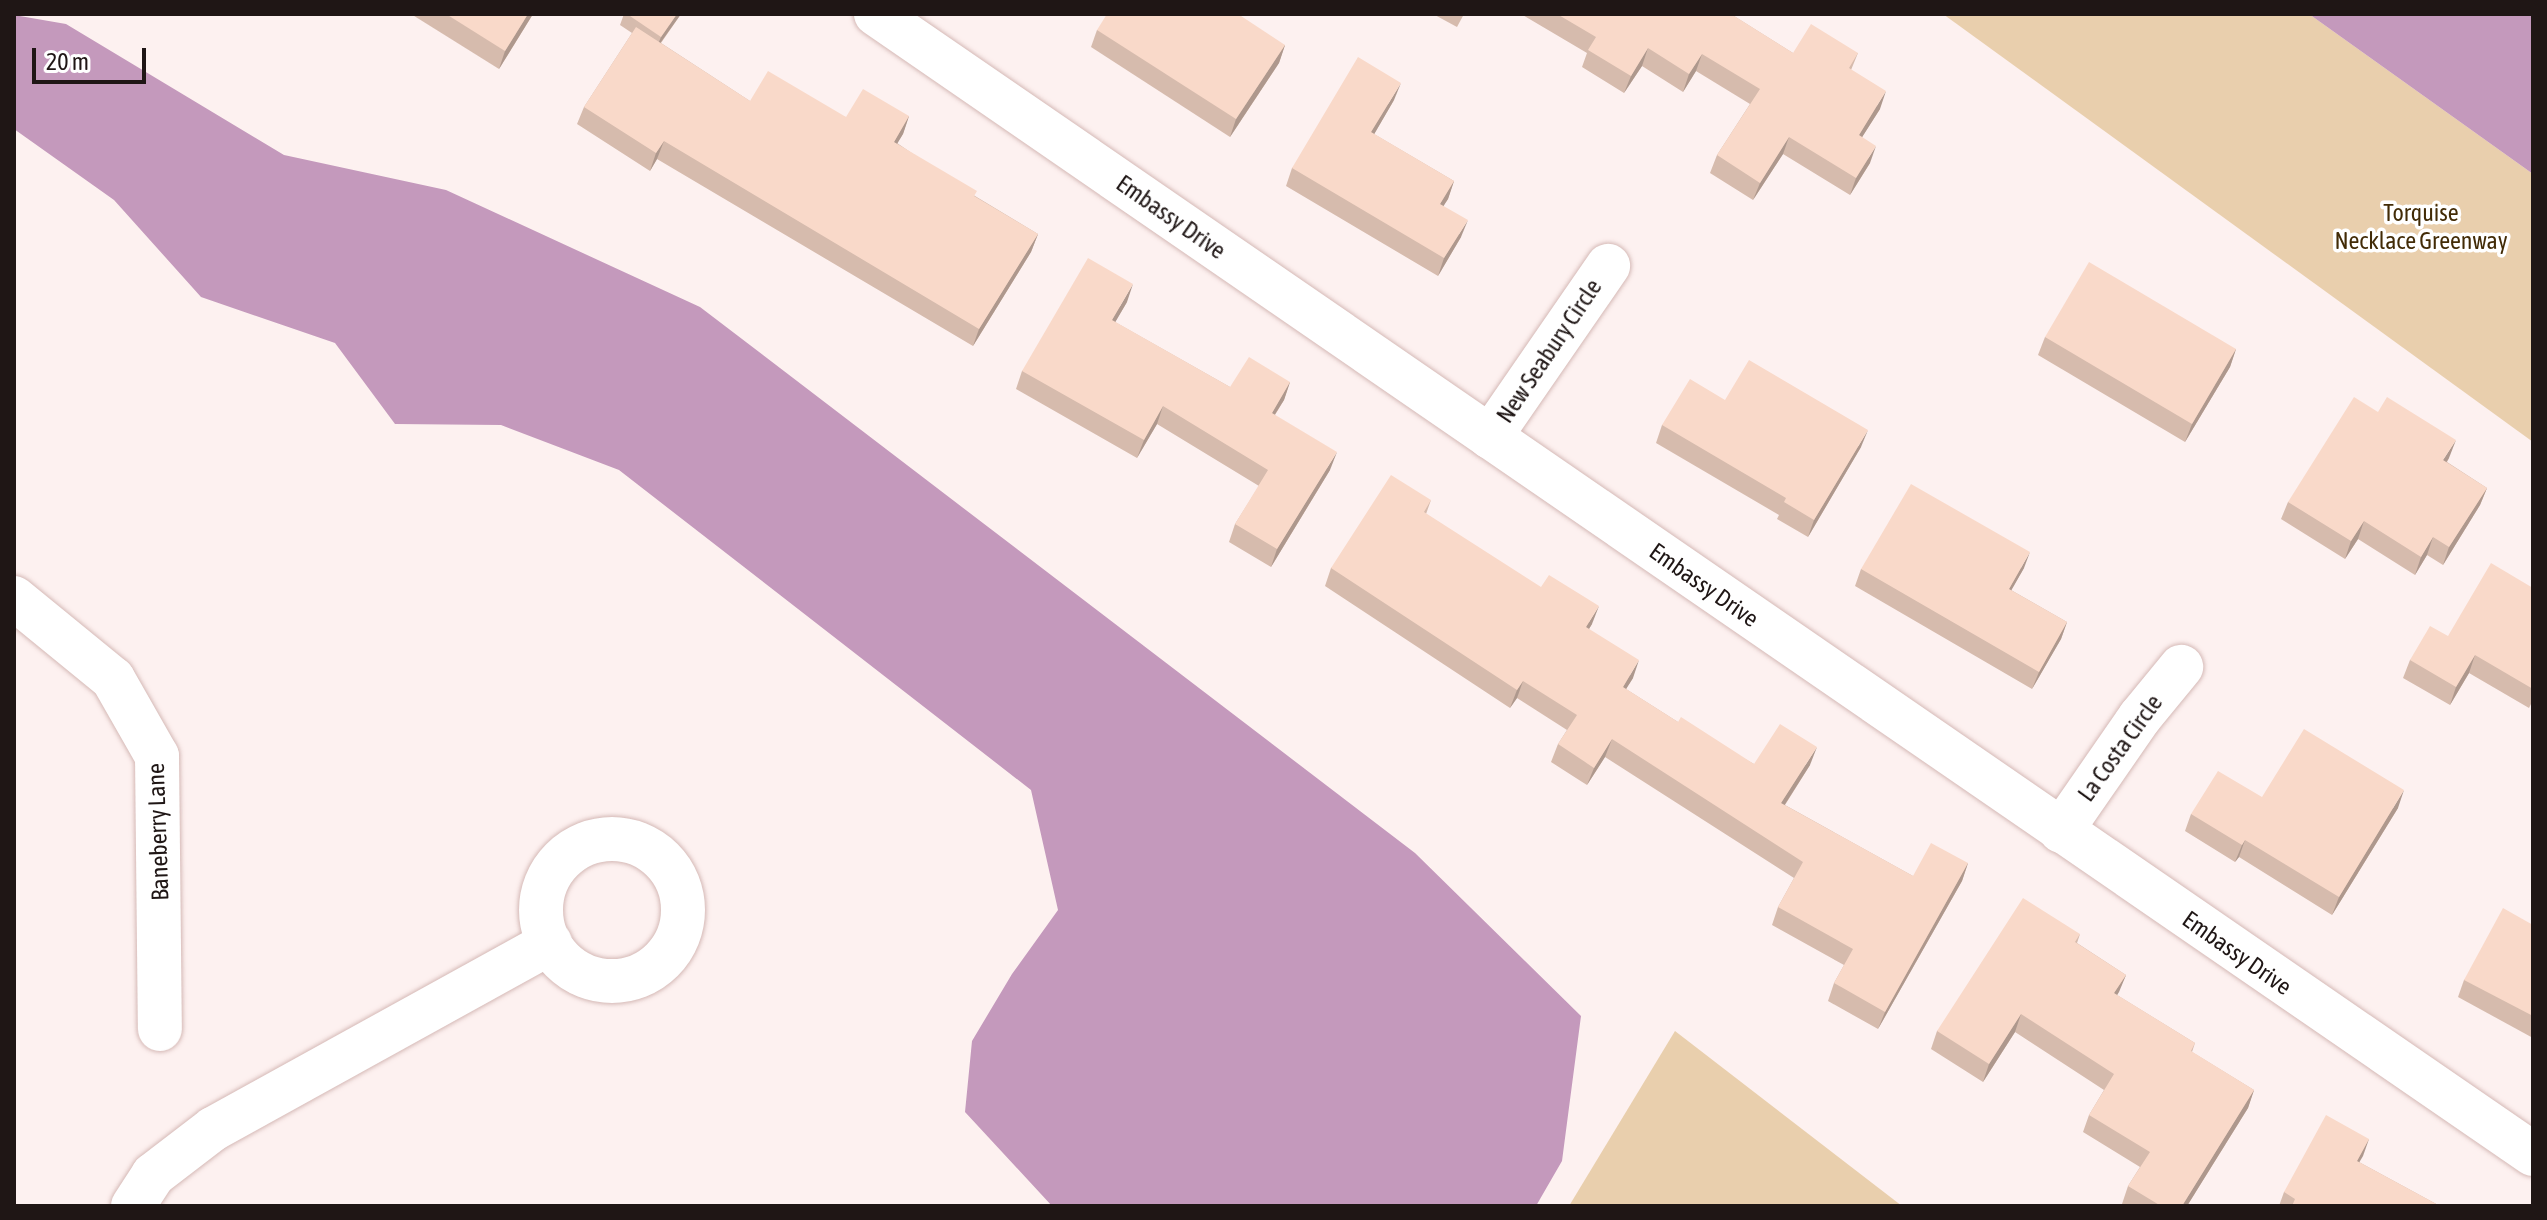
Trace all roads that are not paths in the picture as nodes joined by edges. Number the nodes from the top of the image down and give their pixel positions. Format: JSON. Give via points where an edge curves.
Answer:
{"nodes":[{"id":1,"x":876,"y":14,"type":"edge"},
{"id":2,"x":929,"y":28,"type":"edge"},
{"id":3,"x":1608,"y":266,"type":"dead end"},
{"id":4,"x":1490,"y":437,"type":"junction"},
{"id":5,"x":14,"y":598,"type":"edge"},
{"id":6,"x":2181,"y":667,"type":"dead end"},
{"id":7,"x":2061,"y":831,"type":"junction"},
{"id":8,"x":550,"y":943,"type":"dead end"},
{"id":9,"x":160,"y":1029,"type":"dead end"},
{"id":10,"x":2533,"y":1154,"type":"edge"},
{"id":11,"x":133,"y":1206,"type":"edge"}],
"edges":[{"from":1,"to":2,"type":"street","name":"Embassy Drive"},
{"from":2,"to":4,"type":"street","name":"Embassy Drive"},
{"from":3,"to":4,"type":"street","name":"New Seabury Circle"},
{"from":4,"to":7,"type":"street","name":"Embassy Drive"},
{"from":5,"to":9,"type":"street","name":"Baneberry Lane","via":[[113,679],[157,756]]},
{"from":6,"to":7,"type":"street","name":"La Costa Circle"},
{"from":7,"to":10,"type":"street","name":"Embassy Drive"},
{"from":8,"to":11,"type":"street","via":[[213,1129],[153,1175]]}]}
